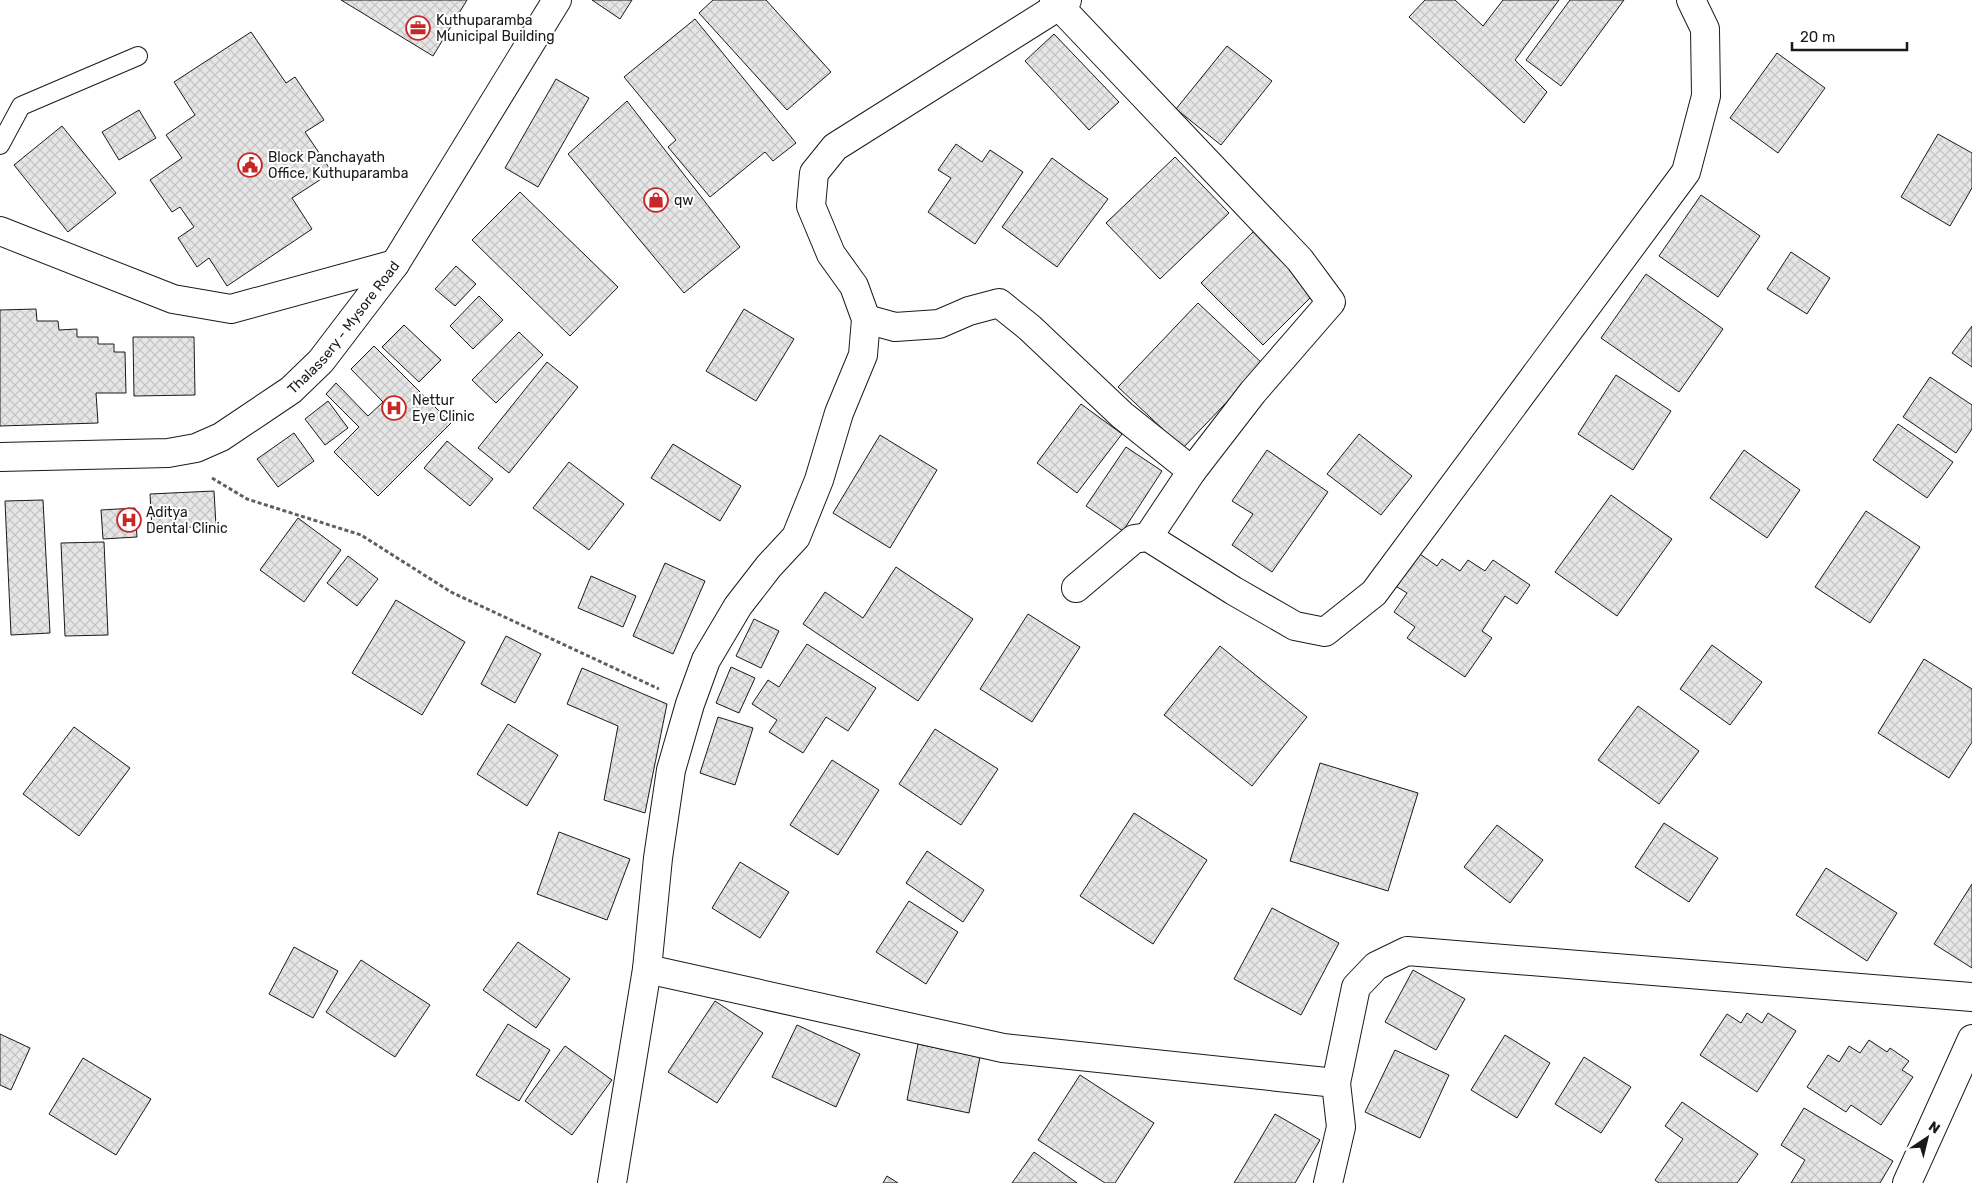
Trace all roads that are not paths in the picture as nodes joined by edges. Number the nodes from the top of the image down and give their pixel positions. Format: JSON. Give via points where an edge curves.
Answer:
{"nodes":[{"id":1,"x":556,"y":0,"type":"edge"},
{"id":2,"x":1691,"y":0,"type":"edge"},
{"id":3,"x":1060,"y":2,"type":"edge"},
{"id":4,"x":138,"y":56,"type":"dead end"},
{"id":5,"x":0,"y":145,"type":"edge"},
{"id":6,"x":0,"y":231,"type":"edge"},
{"id":7,"x":395,"y":264,"type":"junction"},
{"id":8,"x":866,"y":319,"type":"junction"},
{"id":9,"x":0,"y":457,"type":"edge"},
{"id":10,"x":1192,"y":471,"type":"junction"},
{"id":11,"x":1148,"y":537,"type":"junction"},
{"id":12,"x":1076,"y":588,"type":"dead end"},
{"id":13,"x":647,"y":969,"type":"junction"},
{"id":14,"x":1972,"y":997,"type":"edge"},
{"id":15,"x":1972,"y":1039,"type":"edge"},
{"id":16,"x":1336,"y":1083,"type":"junction"},
{"id":17,"x":612,"y":1183,"type":"edge"},
{"id":18,"x":1328,"y":1183,"type":"edge"},
{"id":19,"x":1907,"y":1183,"type":"edge"}],
"edges":[{"from":1,"to":7,"type":"street","name":"Thalassery - Mysore Road"},
{"from":2,"to":11,"type":"street","via":[[1705,28],[1706,96],[1686,172],[1374,593],[1325,632],[1295,626]]},
{"from":3,"to":8,"type":"street","via":[[835,147],[814,173],[812,206],[831,254],[854,286]]},
{"from":3,"to":10,"type":"street","via":[[1300,260],[1331,302],[1253,392]]},
{"from":4,"to":5,"type":"lane","via":[[21,106]]},
{"from":6,"to":7,"type":"street","via":[[173,299],[230,309]]},
{"from":7,"to":9,"type":"street","name":"Thalassery - Mysore Road","via":[[321,361],[291,390],[221,437],[196,448],[168,453]]},
{"from":8,"to":10,"type":"street","via":[[895,326],[938,324],[968,311],[999,303],[1122,414]]},
{"from":8,"to":13,"type":"street","via":[[863,355],[796,537],[738,606],[706,660],[690,704],[671,770]]},
{"from":10,"to":11,"type":"street"},
{"from":11,"to":12,"type":"street","via":[[1134,540]]},
{"from":13,"to":16,"type":"street","via":[[1003,1048]]},
{"from":13,"to":17,"type":"street"},
{"from":14,"to":16,"type":"street","via":[[1407,952],[1376,966],[1356,987]]},
{"from":15,"to":19,"type":"street"},
{"from":16,"to":18,"type":"street","via":[[1341,1127]]}]}
